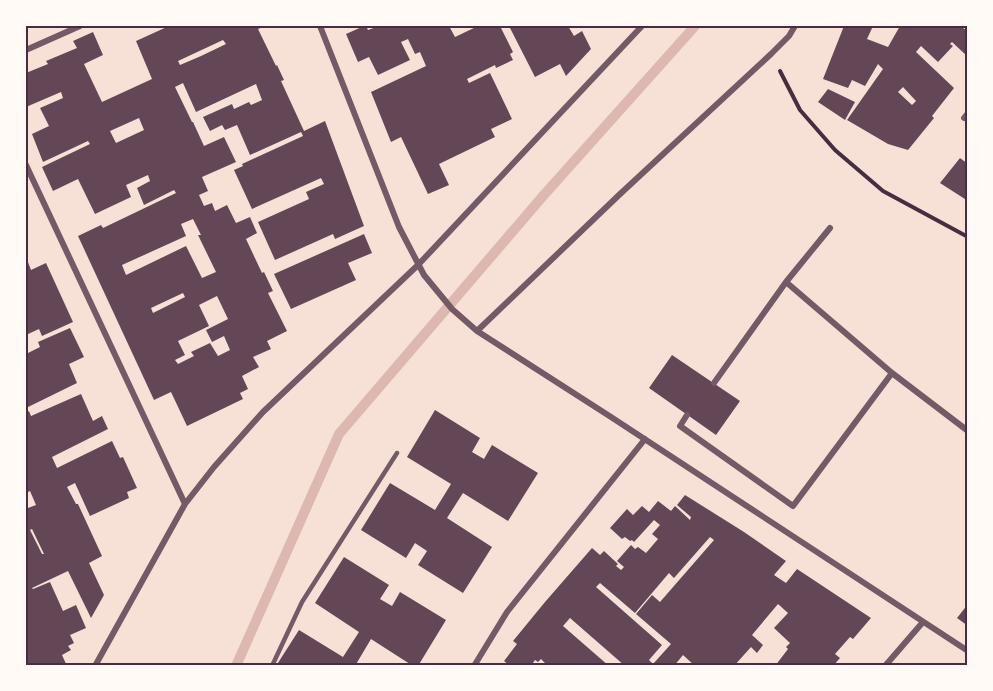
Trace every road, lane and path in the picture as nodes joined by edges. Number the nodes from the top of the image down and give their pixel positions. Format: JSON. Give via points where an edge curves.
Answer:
{"nodes":[{"id":1,"x":80,"y":26,"type":"edge"},
{"id":2,"x":320,"y":26,"type":"edge"},
{"id":3,"x":642,"y":26,"type":"edge"},
{"id":4,"x":795,"y":26,"type":"edge"},
{"id":5,"x":26,"y":50,"type":"edge"},
{"id":6,"x":771,"y":54,"type":"junction"},
{"id":7,"x":26,"y":165,"type":"edge"},
{"id":8,"x":830,"y":228,"type":"dead end"},
{"id":9,"x":968,"y":237,"type":"edge"},
{"id":10,"x":418,"y":264,"type":"junction"},
{"id":11,"x":786,"y":282,"type":"junction"},
{"id":12,"x":475,"y":329,"type":"junction"},
{"id":13,"x":892,"y":373,"type":"junction"},
{"id":14,"x":714,"y":383,"type":"dead end"},
{"id":15,"x":687,"y":416,"type":"dead end"},
{"id":16,"x":968,"y":431,"type":"edge"},
{"id":17,"x":645,"y":439,"type":"junction"},
{"id":18,"x":397,"y":453,"type":"dead end"},
{"id":19,"x":185,"y":504,"type":"junction"},
{"id":20,"x":923,"y":622,"type":"junction"},
{"id":21,"x":968,"y":651,"type":"edge"},
{"id":22,"x":95,"y":666,"type":"edge"},
{"id":23,"x":272,"y":666,"type":"edge"},
{"id":24,"x":474,"y":666,"type":"edge"},
{"id":25,"x":885,"y":666,"type":"edge"}],
"edges":[{"from":1,"to":5,"type":"street"},
{"from":2,"to":10,"type":"street","via":[[399,227]]},
{"from":3,"to":10,"type":"street"},
{"from":4,"to":6,"type":"street"},
{"from":6,"to":9,"type":"path","via":[[800,110],[835,150],[883,191]]},
{"from":6,"to":12,"type":"street"},
{"from":7,"to":19,"type":"street"},
{"from":8,"to":11,"type":"street"},
{"from":10,"to":12,"type":"street","via":[[452,309]]},
{"from":10,"to":19,"type":"street","via":[[263,412]]},
{"from":11,"to":13,"type":"street"},
{"from":11,"to":14,"type":"street"},
{"from":12,"to":17,"type":"street"},
{"from":13,"to":15,"type":"street","via":[[793,506],[680,426]]},
{"from":13,"to":16,"type":"street"},
{"from":17,"to":20,"type":"street"},
{"from":17,"to":24,"type":"street","via":[[507,612]]},
{"from":18,"to":23,"type":"lane","via":[[302,602]]},
{"from":19,"to":22,"type":"street"},
{"from":20,"to":21,"type":"street"},
{"from":20,"to":25,"type":"street"}]}
